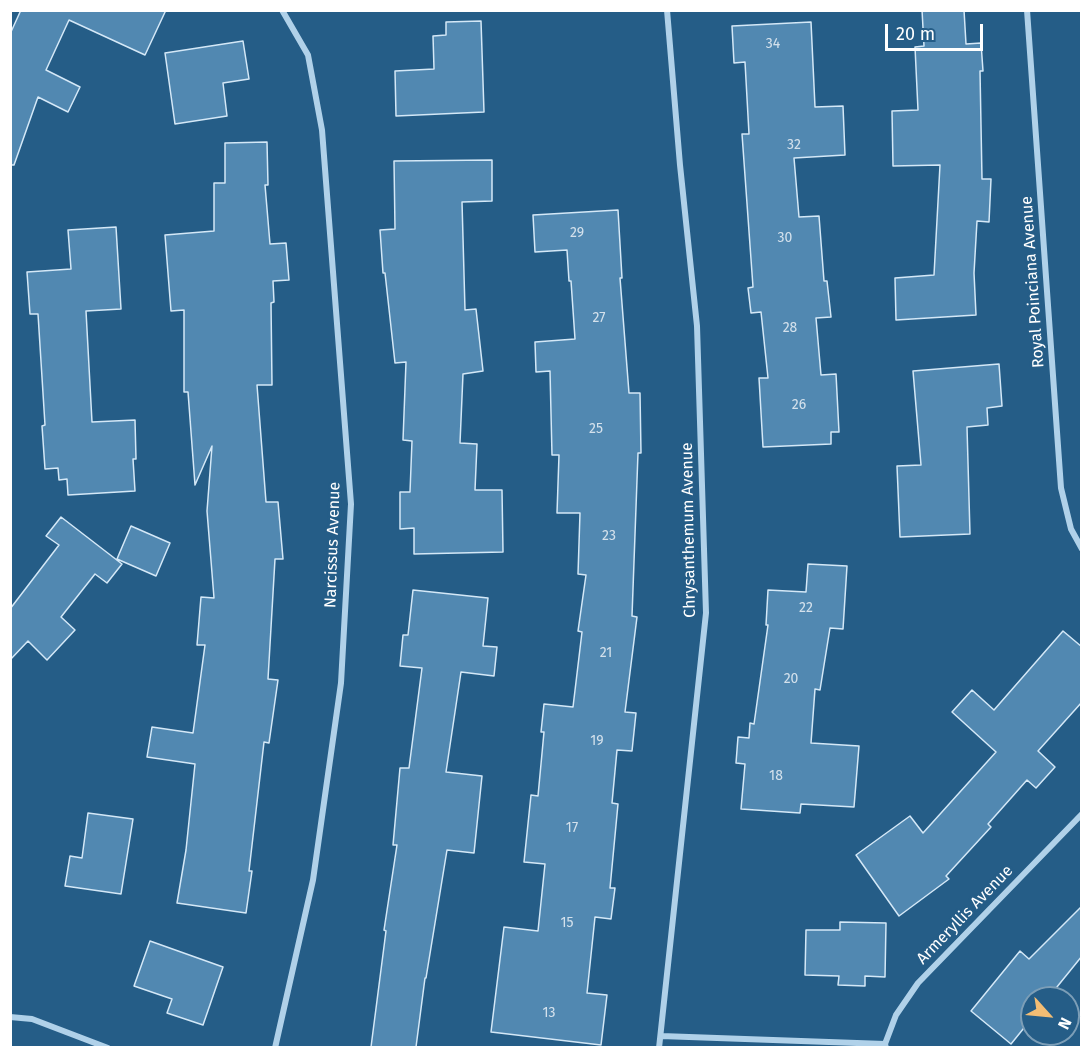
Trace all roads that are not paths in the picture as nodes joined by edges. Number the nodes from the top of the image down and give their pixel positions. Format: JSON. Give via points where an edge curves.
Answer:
{"nodes":[{"id":1,"x":282,"y":10,"type":"edge"},
{"id":2,"x":667,"y":10,"type":"edge"},
{"id":3,"x":1027,"y":10,"type":"edge"},
{"id":4,"x":1082,"y":549,"type":"edge"},
{"id":5,"x":1082,"y":814,"type":"edge"},
{"id":6,"x":10,"y":1017,"type":"edge"},
{"id":7,"x":661,"y":1036,"type":"junction"},
{"id":8,"x":885,"y":1046,"type":"edge"},
{"id":9,"x":108,"y":1047,"type":"edge"},
{"id":10,"x":274,"y":1047,"type":"edge"},
{"id":11,"x":659,"y":1047,"type":"edge"}],
"edges":[{"from":1,"to":10,"type":"street","name":"Narcissus Avenue","via":[[308,55],[322,130],[351,504],[341,683],[313,880]]},
{"from":2,"to":7,"type":"street","name":"Chrysanthemum Avenue","via":[[698,326],[706,613]]},
{"from":3,"to":4,"type":"street","name":"Royal Poinciana Avenue","via":[[1061,488],[1071,529]]},
{"from":5,"to":8,"type":"street","name":"Armeryllis Avenue","via":[[918,983],[896,1015]]},
{"from":6,"to":9,"type":"street","via":[[32,1019]]},
{"from":7,"to":8,"type":"street"},
{"from":7,"to":11,"type":"street","name":"Chrysanthemum Avenue"}]}
